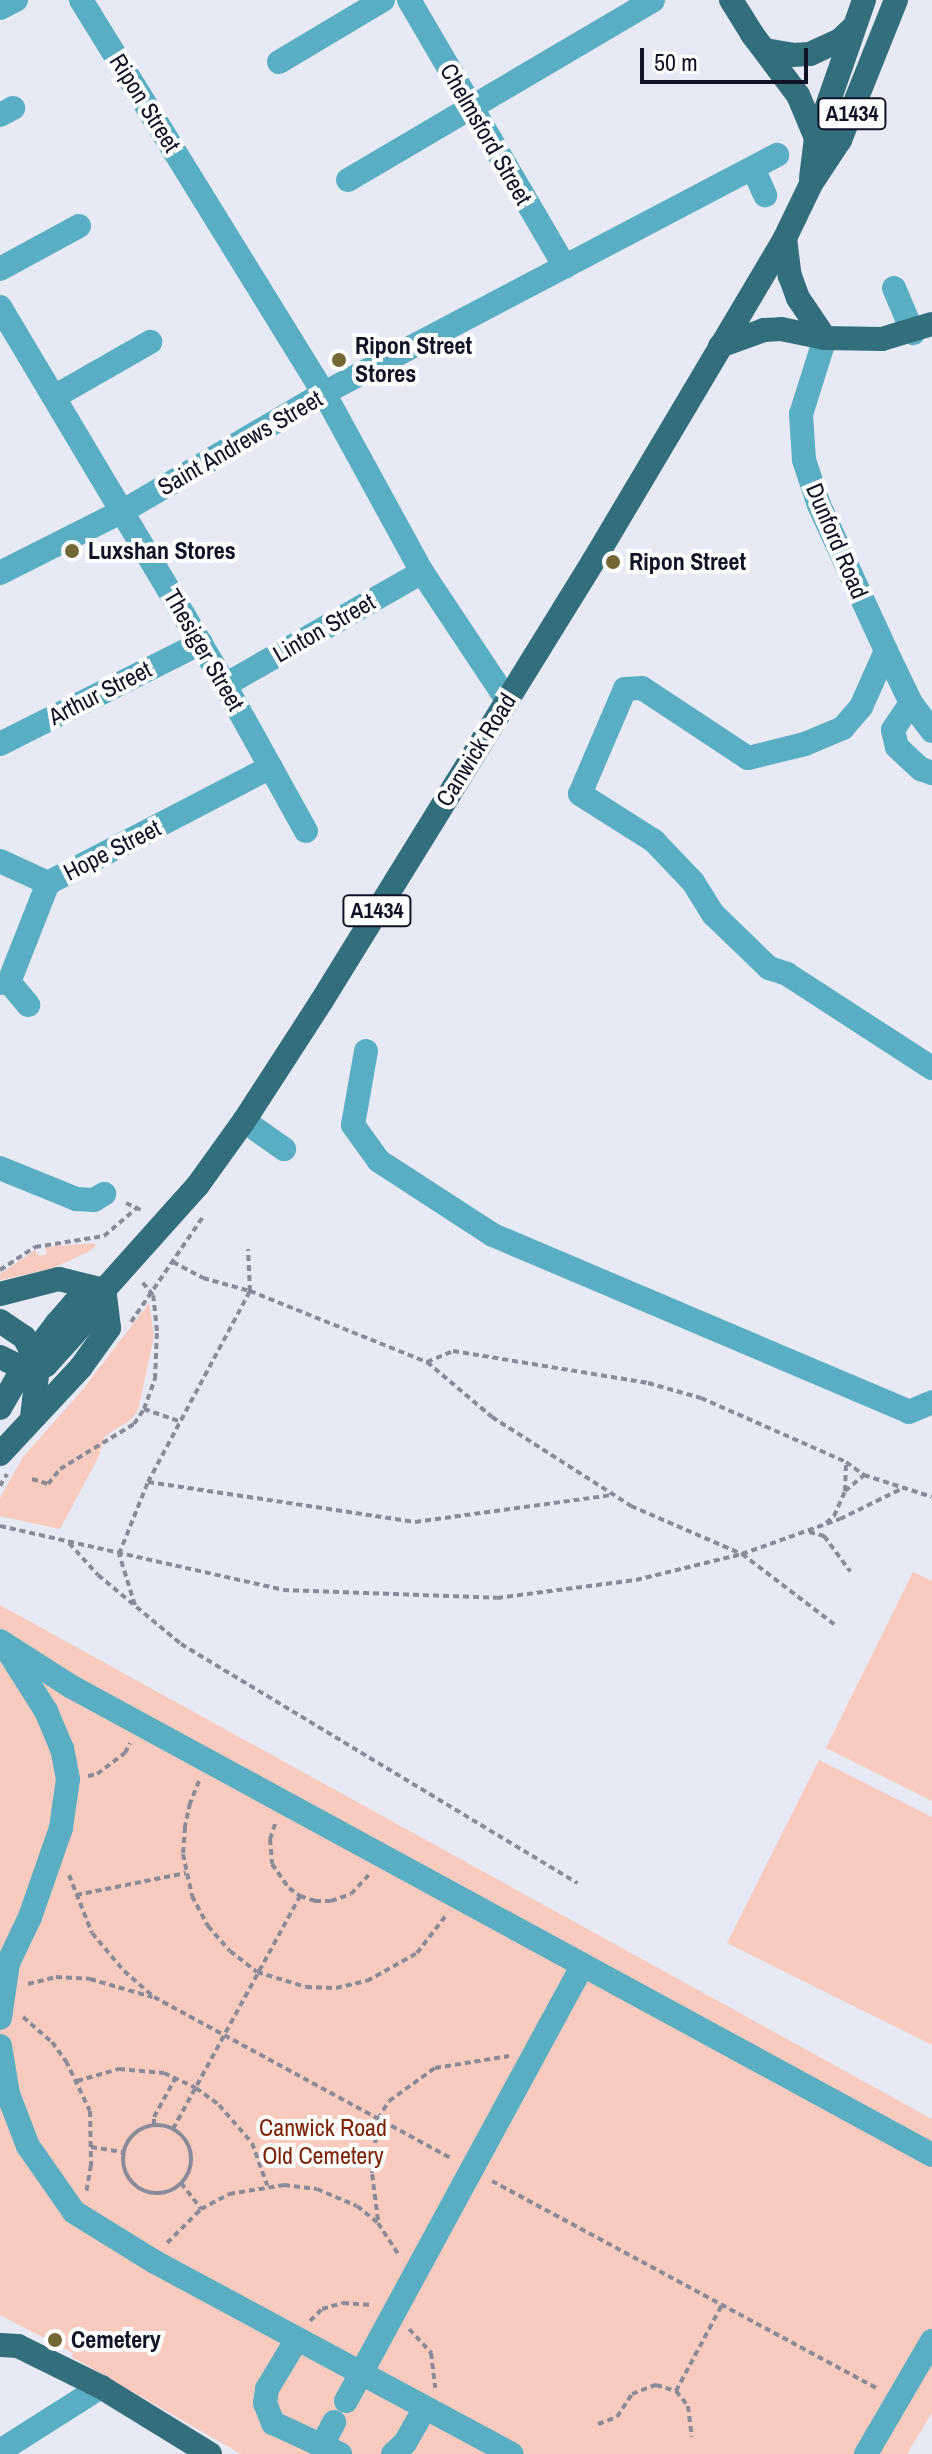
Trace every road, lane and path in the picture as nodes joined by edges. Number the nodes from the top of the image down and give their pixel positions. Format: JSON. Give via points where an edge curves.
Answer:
{"nodes":[{"id":1,"x":16,"y":0,"type":"edge"},
{"id":2,"x":81,"y":0,"type":"edge"},
{"id":3,"x":383,"y":0,"type":"edge"},
{"id":4,"x":409,"y":0,"type":"edge"},
{"id":5,"x":653,"y":0,"type":"edge"},
{"id":6,"x":731,"y":0,"type":"edge"},
{"id":7,"x":864,"y":0,"type":"edge"},
{"id":8,"x":896,"y":0,"type":"edge"},
{"id":9,"x":0,"y":8,"type":"edge"},
{"id":10,"x":853,"y":28,"type":"junction"},
{"id":11,"x":765,"y":50,"type":"junction"},
{"id":12,"x":279,"y":62,"type":"dead end"},
{"id":13,"x":471,"y":109,"type":"junction"},
{"id":14,"x":816,"y":138,"type":"junction"},
{"id":15,"x":777,"y":155,"type":"dead end"},
{"id":16,"x":753,"y":168,"type":"junction"},
{"id":17,"x":348,"y":180,"type":"dead end"},
{"id":18,"x":811,"y":184,"type":"junction"},
{"id":19,"x":765,"y":195,"type":"dead end"},
{"id":20,"x":79,"y":226,"type":"dead end"},
{"id":21,"x":785,"y":238,"type":"junction"},
{"id":22,"x":565,"y":267,"type":"junction"},
{"id":23,"x":0,"y":269,"type":"edge"},
{"id":24,"x":894,"y":288,"type":"dead end"},
{"id":25,"x":0,"y":307,"type":"edge"},
{"id":26,"x":922,"y":328,"type":"edge"},
{"id":27,"x":825,"y":338,"type":"junction"},
{"id":28,"x":150,"y":342,"type":"dead end"},
{"id":29,"x":720,"y":346,"type":"junction"},
{"id":30,"x":324,"y":393,"type":"junction"},
{"id":31,"x":54,"y":397,"type":"junction"},
{"id":32,"x":123,"y":511,"type":"junction"},
{"id":33,"x":422,"y":572,"type":"junction"},
{"id":34,"x":0,"y":573,"type":"edge"},
{"id":35,"x":201,"y":643,"type":"junction"},
{"id":36,"x":886,"y":651,"type":"junction"},
{"id":37,"x":225,"y":685,"type":"junction"},
{"id":38,"x":507,"y":700,"type":"junction"},
{"id":39,"x":911,"y":703,"type":"junction"},
{"id":40,"x":932,"y":731,"type":"edge"},
{"id":41,"x":0,"y":744,"type":"edge"},
{"id":42,"x":271,"y":767,"type":"junction"},
{"id":43,"x":932,"y":773,"type":"edge"},
{"id":44,"x":306,"y":831,"type":"dead end"},
{"id":45,"x":0,"y":861,"type":"edge"},
{"id":46,"x":48,"y":883,"type":"junction"},
{"id":47,"x":4,"y":982,"type":"edge"},
{"id":48,"x":28,"y":1005,"type":"dead end"},
{"id":49,"x":366,"y":1051,"type":"dead end"},
{"id":50,"x":932,"y":1068,"type":"edge"},
{"id":51,"x":244,"y":1121,"type":"junction"},
{"id":52,"x":284,"y":1149,"type":"dead end"},
{"id":53,"x":0,"y":1168,"type":"edge"},
{"id":54,"x":104,"y":1194,"type":"dead end"},
{"id":55,"x":138,"y":1207,"type":"dead end"},
{"id":56,"x":248,"y":1249,"type":"dead end"},
{"id":57,"x":173,"y":1262,"type":"dead end"},
{"id":58,"x":0,"y":1270,"type":"edge"},
{"id":59,"x":104,"y":1290,"type":"junction"},
{"id":60,"x":250,"y":1291,"type":"junction"},
{"id":61,"x":0,"y":1294,"type":"edge"},
{"id":62,"x":153,"y":1295,"type":"dead end"},
{"id":63,"x":0,"y":1321,"type":"edge"},
{"id":64,"x":0,"y":1357,"type":"edge"},
{"id":65,"x":427,"y":1362,"type":"junction"},
{"id":66,"x":31,"y":1364,"type":"junction"},
{"id":67,"x":932,"y":1402,"type":"edge"},
{"id":68,"x":0,"y":1408,"type":"edge"},
{"id":69,"x":144,"y":1409,"type":"junction"},
{"id":70,"x":32,"y":1417,"type":"junction"},
{"id":71,"x":179,"y":1421,"type":"junction"},
{"id":72,"x":0,"y":1454,"type":"edge"},
{"id":73,"x":846,"y":1462,"type":"junction"},
{"id":74,"x":864,"y":1475,"type":"junction"},
{"id":75,"x":32,"y":1479,"type":"dead end"},
{"id":76,"x":148,"y":1482,"type":"junction"},
{"id":77,"x":903,"y":1488,"type":"junction"},
{"id":78,"x":845,"y":1491,"type":"junction"},
{"id":79,"x":615,"y":1495,"type":"junction"},
{"id":80,"x":932,"y":1497,"type":"edge"},
{"id":81,"x":824,"y":1524,"type":"junction"},
{"id":82,"x":0,"y":1526,"type":"edge"},
{"id":83,"x":807,"y":1532,"type":"junction"},
{"id":84,"x":67,"y":1541,"type":"junction"},
{"id":85,"x":119,"y":1554,"type":"junction"},
{"id":86,"x":742,"y":1554,"type":"junction"},
{"id":87,"x":850,"y":1571,"type":"dead end"},
{"id":88,"x":136,"y":1607,"type":"junction"},
{"id":89,"x":834,"y":1624,"type":"dead end"},
{"id":90,"x":1,"y":1642,"type":"edge"},
{"id":91,"x":72,"y":1687,"type":"junction"},
{"id":92,"x":46,"y":1711,"type":"junction"},
{"id":93,"x":139,"y":1723,"type":"junction"},
{"id":94,"x":208,"y":1761,"type":"junction"},
{"id":95,"x":68,"y":1779,"type":"junction"},
{"id":96,"x":285,"y":1803,"type":"junction"},
{"id":97,"x":381,"y":1856,"type":"junction"},
{"id":98,"x":67,"y":1869,"type":"dead end"},
{"id":99,"x":186,"y":1873,"type":"junction"},
{"id":100,"x":577,"y":1883,"type":"dead end"},
{"id":101,"x":76,"y":1895,"type":"junction"},
{"id":102,"x":300,"y":1896,"type":"junction"},
{"id":103,"x":456,"y":1897,"type":"junction"},
{"id":104,"x":583,"y":1965,"type":"junction"},
{"id":105,"x":257,"y":1972,"type":"junction"},
{"id":106,"x":154,"y":1997,"type":"junction"},
{"id":107,"x":1,"y":2002,"type":"edge"},
{"id":108,"x":0,"y":2018,"type":"edge"},
{"id":109,"x":224,"y":2037,"type":"junction"},
{"id":110,"x":541,"y":2041,"type":"junction"},
{"id":111,"x":0,"y":2046,"type":"edge"},
{"id":112,"x":176,"y":2077,"type":"junction"},
{"id":113,"x":77,"y":2081,"type":"junction"},
{"id":114,"x":196,"y":2088,"type":"junction"},
{"id":115,"x":378,"y":2119,"type":"junction"},
{"id":116,"x":154,"y":2125,"type":"junction"},
{"id":117,"x":173,"y":2129,"type":"junction"},
{"id":118,"x":91,"y":2147,"type":"junction"},
{"id":119,"x":123,"y":2152,"type":"junction"},
{"id":120,"x":932,"y":2155,"type":"edge"},
{"id":121,"x":470,"y":2169,"type":"junction"},
{"id":122,"x":181,"y":2183,"type":"junction"},
{"id":123,"x":267,"y":2185,"type":"junction"},
{"id":124,"x":201,"y":2209,"type":"junction"},
{"id":125,"x":74,"y":2212,"type":"junction"},
{"id":126,"x":378,"y":2223,"type":"junction"},
{"id":127,"x":155,"y":2262,"type":"junction"},
{"id":128,"x":403,"y":2293,"type":"junction"},
{"id":129,"x":722,"y":2305,"type":"junction"},
{"id":130,"x":297,"y":2339,"type":"junction"},
{"id":131,"x":6,"y":2341,"type":"edge"},
{"id":132,"x":932,"y":2341,"type":"edge"},
{"id":133,"x":360,"y":2373,"type":"junction"},
{"id":134,"x":101,"y":2387,"type":"junction"},
{"id":135,"x":676,"y":2391,"type":"junction"},
{"id":136,"x":898,"y":2400,"type":"junction"},
{"id":137,"x":425,"y":2408,"type":"junction"},
{"id":138,"x":598,"y":2424,"type":"dead end"},
{"id":139,"x":692,"y":2437,"type":"dead end"},
{"id":140,"x":331,"y":2450,"type":"edge"},
{"id":141,"x":0,"y":2451,"type":"edge"},
{"id":142,"x":210,"y":2454,"type":"edge"},
{"id":143,"x":393,"y":2454,"type":"edge"},
{"id":144,"x":512,"y":2454,"type":"edge"},
{"id":145,"x":866,"y":2454,"type":"edge"}],
"edges":[{"from":1,"to":9,"type":"street"},
{"from":2,"to":30,"type":"street","name":"Ripon Street"},
{"from":3,"to":12,"type":"street"},
{"from":4,"to":13,"type":"street","name":"Chelmsford Street"},
{"from":5,"to":13,"type":"street"},
{"from":6,"to":11,"type":"main road"},
{"from":7,"to":10,"type":"main road","name":"Canwick Road","number":"A1434"},
{"from":8,"to":18,"type":"main road","name":"Canwick Road","number":"A1434","via":[[840,140]]},
{"from":10,"to":11,"type":"main road","via":[[810,54]]},
{"from":10,"to":14,"type":"main road","name":"Canwick Road","number":"A1434"},
{"from":11,"to":14,"type":"main road","via":[[798,95]]},
{"from":13,"to":17,"type":"street"},
{"from":13,"to":22,"type":"street","name":"Chelmsford Street"},
{"from":14,"to":18,"type":"main road","name":"Canwick Road","number":"A1434"},
{"from":15,"to":16,"type":"street","name":"Saint Andrews Street"},
{"from":16,"to":19,"type":"street"},
{"from":16,"to":22,"type":"street","name":"Saint Andrews Street"},
{"from":18,"to":21,"type":"main road","name":"Canwick Road","number":"A1434"},
{"from":20,"to":23,"type":"street"},
{"from":21,"to":27,"type":"main road","via":[[798,298]]},
{"from":21,"to":29,"type":"main road","name":"Canwick Road","number":"A1434"},
{"from":22,"to":30,"type":"street","name":"Saint Andrews Street"},
{"from":24,"to":26,"type":"street"},
{"from":25,"to":31,"type":"street","name":"Thesiger Street"},
{"from":26,"to":27,"type":"main road","via":[[882,339]]},
{"from":27,"to":29,"type":"main road","via":[[781,329],[740,336]]},
{"from":27,"to":36,"type":"street","name":"Dunford Road","via":[[805,393],[801,447],[819,505]]},
{"from":28,"to":31,"type":"street"},
{"from":29,"to":38,"type":"main road","name":"Canwick Road","number":"A1434"},
{"from":30,"to":32,"type":"street","name":"Saint Andrews Street"},
{"from":30,"to":33,"type":"street","name":"Ripon Street"},
{"from":31,"to":32,"type":"street","name":"Thesiger Street"},
{"from":32,"to":34,"type":"street","name":"Saint Andrews Street"},
{"from":32,"to":35,"type":"street","name":"Thesiger Street"},
{"from":33,"to":37,"type":"street","name":"Linton Street"},
{"from":33,"to":38,"type":"street","name":"Ripon Street"},
{"from":35,"to":37,"type":"street","name":"Thesiger Street"},
{"from":35,"to":41,"type":"street","name":"Arthur Street"},
{"from":36,"to":39,"type":"street","name":"Dunford Road"},
{"from":36,"to":50,"type":"street","via":[[861,707],[843,728],[748,758],[642,688],[625,689],[580,794],[654,841],[693,882],[713,914],[769,968],[787,974]]},
{"from":37,"to":42,"type":"street","name":"Thesiger Street"},
{"from":38,"to":51,"type":"main road","name":"Canwick Road","number":"A1434"},
{"from":39,"to":40,"type":"street","name":"Dunford Road"},
{"from":39,"to":43,"type":"street","via":[[893,730],[897,747]]},
{"from":42,"to":44,"type":"street","name":"Thesiger Street"},
{"from":42,"to":46,"type":"street","name":"Hope Street"},
{"from":45,"to":46,"type":"street"},
{"from":46,"to":47,"type":"street","name":"Hope Street"},
{"from":47,"to":48,"type":"street","name":"Hope Street"},
{"from":49,"to":67,"type":"street","via":[[353,1125],[379,1161],[493,1235],[909,1412]]},
{"from":51,"to":52,"type":"street"},
{"from":51,"to":59,"type":"main road","name":"Canwick Road","number":"A1434","via":[[198,1185]]},
{"from":53,"to":54,"type":"street","via":[[76,1199],[94,1200]]},
{"from":55,"to":58,"type":"path","via":[[104,1236],[35,1247]]},
{"from":56,"to":60,"type":"path"},
{"from":57,"to":60,"type":"path","via":[[203,1278]]},
{"from":59,"to":61,"type":"main road","via":[[59,1279]]},
{"from":59,"to":66,"type":"main road","name":"Canwick Road","via":[[78,1299]]},
{"from":59,"to":70,"type":"main road","via":[[109,1328],[81,1367]]},
{"from":60,"to":65,"type":"path"},
{"from":60,"to":71,"type":"path"},
{"from":62,"to":69,"type":"path","via":[[155,1379]]},
{"from":63,"to":66,"type":"main road","via":[[24,1337]]},
{"from":64,"to":66,"type":"main road"},
{"from":65,"to":73,"type":"path","via":[[453,1351],[648,1383],[701,1398]]},
{"from":65,"to":79,"type":"path","via":[[492,1417]]},
{"from":66,"to":68,"type":"main road","name":"Canwick Road"},
{"from":66,"to":70,"type":"main road"},
{"from":69,"to":71,"type":"path"},
{"from":69,"to":75,"type":"path","via":[[134,1424],[60,1469],[48,1484]]},
{"from":70,"to":72,"type":"main road"},
{"from":71,"to":76,"type":"path"},
{"from":73,"to":74,"type":"path"},
{"from":73,"to":78,"type":"path"},
{"from":74,"to":77,"type":"path"},
{"from":74,"to":78,"type":"path"},
{"from":76,"to":79,"type":"path","via":[[415,1522]]},
{"from":76,"to":85,"type":"path"},
{"from":77,"to":80,"type":"path"},
{"from":77,"to":81,"type":"path"},
{"from":78,"to":81,"type":"path","via":[[834,1516]]},
{"from":79,"to":86,"type":"path"},
{"from":81,"to":83,"type":"path"},
{"from":82,"to":84,"type":"path"},
{"from":83,"to":86,"type":"path"},
{"from":83,"to":87,"type":"path","via":[[824,1536]]},
{"from":84,"to":85,"type":"path"},
{"from":84,"to":88,"type":"path"},
{"from":85,"to":86,"type":"path","via":[[283,1590],[497,1598],[636,1580]]},
{"from":85,"to":88,"type":"path"},
{"from":86,"to":89,"type":"path"},
{"from":88,"to":100,"type":"path","via":[[181,1644]]},
{"from":90,"to":91,"type":"street"},
{"from":90,"to":92,"type":"street"},
{"from":91,"to":92,"type":"street"},
{"from":91,"to":93,"type":"street"},
{"from":92,"to":95,"type":"street"},
{"from":93,"to":94,"type":"street"},
{"from":93,"to":95,"type":"path","via":[[125,1753],[97,1774]]},
{"from":94,"to":96,"type":"street"},
{"from":94,"to":99,"type":"path","via":[[190,1803],[183,1854]]},
{"from":95,"to":107,"type":"street","via":[[61,1828],[8,1963]]},
{"from":96,"to":97,"type":"street"},
{"from":96,"to":102,"type":"path","via":[[270,1839],[272,1864]]},
{"from":97,"to":102,"type":"path","via":[[351,1894],[331,1901]]},
{"from":97,"to":103,"type":"street"},
{"from":98,"to":101,"type":"path"},
{"from":99,"to":101,"type":"path"},
{"from":99,"to":105,"type":"path","via":[[208,1926]]},
{"from":101,"to":106,"type":"path","via":[[92,1933]]},
{"from":102,"to":105,"type":"path"},
{"from":103,"to":104,"type":"street"},
{"from":103,"to":105,"type":"path","via":[[417,1953],[367,1981],[306,1987]]},
{"from":104,"to":110,"type":"street"},
{"from":104,"to":120,"type":"street"},
{"from":105,"to":109,"type":"path"},
{"from":106,"to":107,"type":"path","via":[[90,1979],[56,1977],[14,1988]]},
{"from":106,"to":109,"type":"path"},
{"from":107,"to":108,"type":"street"},
{"from":107,"to":113,"type":"path","via":[[52,2042]]},
{"from":109,"to":114,"type":"path"},
{"from":109,"to":115,"type":"path"},
{"from":110,"to":115,"type":"path","via":[[518,2054],[435,2068],[397,2093]]},
{"from":110,"to":121,"type":"street"},
{"from":111,"to":125,"type":"street","via":[[8,2094],[28,2146]]},
{"from":112,"to":113,"type":"path","via":[[119,2069]]},
{"from":112,"to":114,"type":"path"},
{"from":112,"to":116,"type":"path"},
{"from":113,"to":118,"type":"path","via":[[90,2111]]},
{"from":114,"to":117,"type":"path"},
{"from":114,"to":123,"type":"path","via":[[252,2143]]},
{"from":115,"to":121,"type":"path"},
{"from":115,"to":126,"type":"path","via":[[372,2173]]},
{"from":116,"to":117,"type":"path"},
{"from":116,"to":119,"type":"path","via":[[140,2129]]},
{"from":117,"to":122,"type":"path","via":[[185,2139],[191,2156]]},
{"from":118,"to":119,"type":"path"},
{"from":118,"to":125,"type":"path","via":[[89,2183]]},
{"from":119,"to":122,"type":"path","via":[[126,2174],[135,2185],[150,2193]]},
{"from":121,"to":128,"type":"street"},
{"from":121,"to":129,"type":"path"},
{"from":122,"to":124,"type":"path"},
{"from":123,"to":124,"type":"path","via":[[229,2194]]},
{"from":123,"to":126,"type":"path","via":[[317,2189],[357,2206]]},
{"from":124,"to":127,"type":"path","via":[[167,2242]]},
{"from":125,"to":127,"type":"street"},
{"from":126,"to":128,"type":"path","via":[[399,2250]]},
{"from":127,"to":130,"type":"street"},
{"from":128,"to":133,"type":"street"},
{"from":129,"to":135,"type":"path"},
{"from":129,"to":136,"type":"path"},
{"from":130,"to":133,"type":"street"},
{"from":130,"to":140,"type":"street","via":[[267,2389],[265,2403],[273,2423]]},
{"from":131,"to":134,"type":"main road"},
{"from":132,"to":136,"type":"street"},
{"from":133,"to":137,"type":"street"},
{"from":133,"to":140,"type":"street","via":[[340,2411]]},
{"from":134,"to":141,"type":"street"},
{"from":134,"to":142,"type":"main road"},
{"from":135,"to":138,"type":"path","via":[[656,2385],[632,2394],[617,2417]]},
{"from":135,"to":139,"type":"path","via":[[688,2406]]},
{"from":136,"to":145,"type":"street"},
{"from":137,"to":143,"type":"street"},
{"from":137,"to":144,"type":"street"}]}
